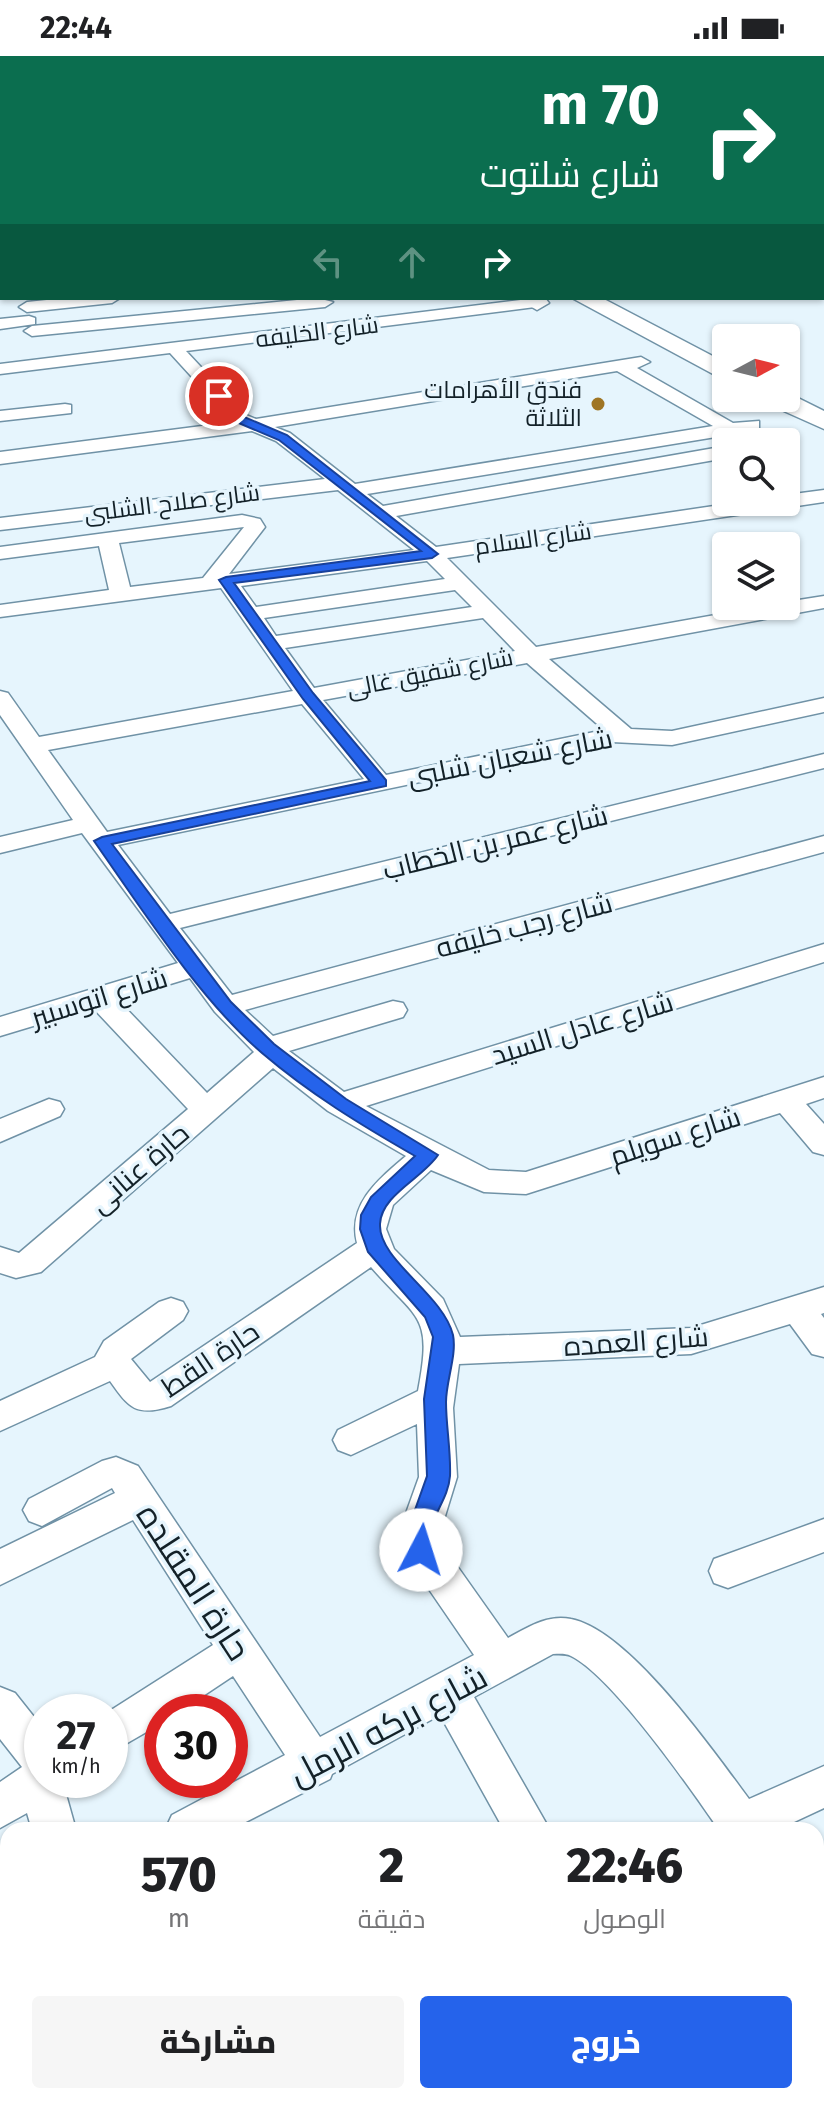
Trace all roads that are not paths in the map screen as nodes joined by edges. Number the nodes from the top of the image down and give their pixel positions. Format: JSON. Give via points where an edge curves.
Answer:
{"nodes":[{"id":1,"x":102,"y":300,"type":"edge"},
{"id":2,"x":588,"y":300,"type":"edge"},
{"id":3,"x":533,"y":301,"type":"edge"},
{"id":4,"x":325,"y":302,"type":"dead end"},
{"id":5,"x":28,"y":314,"type":"edge"},
{"id":6,"x":0,"y":324,"type":"edge"},
{"id":7,"x":176,"y":350,"type":"junction"},
{"id":8,"x":641,"y":362,"type":"dead end"},
{"id":9,"x":44,"y":364,"type":"junction"},
{"id":10,"x":621,"y":366,"type":"junction"},
{"id":11,"x":712,"y":366,"type":"edge"},
{"id":12,"x":0,"y":369,"type":"edge"},
{"id":13,"x":65,"y":409,"type":"dead end"},
{"id":14,"x":800,"y":409,"type":"edge"},
{"id":15,"x":0,"y":416,"type":"edge"},
{"id":16,"x":824,"y":421,"type":"edge"},
{"id":17,"x":252,"y":425,"type":"junction"},
{"id":18,"x":730,"y":428,"type":"edge"},
{"id":19,"x":712,"y":432,"type":"edge"},
{"id":20,"x":712,"y":454,"type":"edge"},
{"id":21,"x":0,"y":458,"type":"edge"},
{"id":22,"x":349,"y":486,"type":"junction"},
{"id":23,"x":824,"y":496,"type":"edge"},
{"id":24,"x":800,"y":500,"type":"edge"},
{"id":25,"x":382,"y":512,"type":"junction"},
{"id":26,"x":712,"y":513,"type":"edge"},
{"id":27,"x":0,"y":524,"type":"edge"},
{"id":28,"x":107,"y":538,"type":"junction"},
{"id":29,"x":0,"y":553,"type":"edge"},
{"id":30,"x":432,"y":554,"type":"junction"},
{"id":31,"x":218,"y":582,"type":"junction"},
{"id":32,"x":459,"y":583,"type":"junction"},
{"id":33,"x":121,"y":594,"type":"junction"},
{"id":34,"x":824,"y":602,"type":"edge"},
{"id":35,"x":0,"y":611,"type":"edge"},
{"id":36,"x":489,"y":611,"type":"junction"},
{"id":37,"x":250,"y":614,"type":"junction"},
{"id":38,"x":271,"y":643,"type":"junction"},
{"id":39,"x":530,"y":654,"type":"junction"},
{"id":40,"x":308,"y":696,"type":"junction"},
{"id":41,"x":824,"y":705,"type":"edge"},
{"id":42,"x":3,"y":707,"type":"edge"},
{"id":43,"x":623,"y":734,"type":"junction"},
{"id":44,"x":35,"y":745,"type":"junction"},
{"id":45,"x":824,"y":761,"type":"edge"},
{"id":46,"x":380,"y":783,"type":"junction"},
{"id":47,"x":95,"y":832,"type":"junction"},
{"id":48,"x":824,"y":844,"type":"edge"},
{"id":49,"x":0,"y":845,"type":"edge"},
{"id":50,"x":165,"y":923,"type":"junction"},
{"id":51,"x":824,"y":953,"type":"edge"},
{"id":52,"x":197,"y":967,"type":"junction"},
{"id":53,"x":99,"y":997,"type":"junction"},
{"id":54,"x":225,"y":1006,"type":"junction"},
{"id":55,"x":393,"y":1010,"type":"dead end"},
{"id":56,"x":0,"y":1027,"type":"edge"},
{"id":57,"x":270,"y":1050,"type":"junction"},
{"id":58,"x":824,"y":1087,"type":"edge"},
{"id":59,"x":786,"y":1100,"type":"junction"},
{"id":60,"x":339,"y":1104,"type":"junction"},
{"id":61,"x":49,"y":1109,"type":"dead end"},
{"id":62,"x":206,"y":1110,"type":"junction"},
{"id":63,"x":0,"y":1131,"type":"edge"},
{"id":64,"x":824,"y":1144,"type":"edge"},
{"id":65,"x":428,"y":1155,"type":"junction"},
{"id":66,"x":375,"y":1247,"type":"junction"},
{"id":67,"x":0,"y":1259,"type":"edge"},
{"id":68,"x":811,"y":1305,"type":"edge"},
{"id":69,"x":171,"y":1311,"type":"dead end"},
{"id":70,"x":824,"y":1344,"type":"edge"},
{"id":71,"x":443,"y":1351,"type":"junction"},
{"id":72,"x":107,"y":1367,"type":"junction"},
{"id":73,"x":435,"y":1399,"type":"junction"},
{"id":74,"x":0,"y":1417,"type":"edge"},
{"id":75,"x":351,"y":1440,"type":"dead end"},
{"id":76,"x":139,"y":1499,"type":"junction"},
{"id":77,"x":42,"y":1510,"type":"dead end"},
{"id":78,"x":824,"y":1535,"type":"edge"},
{"id":79,"x":0,"y":1568,"type":"edge"},
{"id":80,"x":728,"y":1571,"type":"dead end"},
{"id":81,"x":239,"y":1650,"type":"junction"},
{"id":82,"x":503,"y":1663,"type":"junction"},
{"id":83,"x":449,"y":1692,"type":"junction"},
{"id":84,"x":0,"y":1706,"type":"edge"},
{"id":85,"x":128,"y":1722,"type":"edge"},
{"id":86,"x":24,"y":1745,"type":"edge"},
{"id":87,"x":315,"y":1765,"type":"junction"},
{"id":88,"x":824,"y":1786,"type":"edge"},
{"id":89,"x":24,"y":1787,"type":"edge"},
{"id":90,"x":47,"y":1798,"type":"edge"},
{"id":91,"x":0,"y":1807,"type":"edge"},
{"id":92,"x":52,"y":1822,"type":"edge"},
{"id":93,"x":203,"y":1822,"type":"edge"},
{"id":94,"x":523,"y":1822,"type":"edge"},
{"id":95,"x":738,"y":1822,"type":"edge"},
{"id":96,"x":755,"y":1822,"type":"edge"}],
"edges":[{"from":1,"to":5,"type":"street"},
{"from":2,"to":11,"type":"main road"},
{"from":3,"to":7,"type":"street","name":"شارع الخليفه"},
{"from":4,"to":5,"type":"street"},
{"from":5,"to":6,"type":"street"},
{"from":5,"to":9,"type":"street"},
{"from":7,"to":9,"type":"street","name":"شارع الخليفه"},
{"from":7,"to":17,"type":"street","via":[[240,419]]},
{"from":8,"to":10,"type":"street"},
{"from":9,"to":12,"type":"street","name":"شارع الخليفه"},
{"from":10,"to":17,"type":"street"},
{"from":10,"to":18,"type":"street"},
{"from":13,"to":15,"type":"street"},
{"from":14,"to":16,"type":"main road"},
{"from":17,"to":21,"type":"street"},
{"from":17,"to":22,"type":"street","via":[[283,437]]},
{"from":19,"to":22,"type":"street","name":"شارع صلاح الشلبى"},
{"from":20,"to":25,"type":"street"},
{"from":22,"to":25,"type":"street"},
{"from":22,"to":27,"type":"street","name":"شارع صلاح الشلبى"},
{"from":23,"to":24,"type":"street","name":"شارع السلام"},
{"from":25,"to":30,"type":"street"},
{"from":26,"to":30,"type":"street","name":"شارع السلام"},
{"from":28,"to":29,"type":"street"},
{"from":28,"to":31,"type":"street","via":[[253,523]]},
{"from":28,"to":33,"type":"street"},
{"from":30,"to":31,"type":"street","name":"شارع السلام"},
{"from":30,"to":32,"type":"street"},
{"from":31,"to":33,"type":"street","name":"شارع السلام"},
{"from":31,"to":37,"type":"street"},
{"from":32,"to":36,"type":"street"},
{"from":32,"to":37,"type":"street"},
{"from":33,"to":35,"type":"street","name":"شارع السلام"},
{"from":34,"to":39,"type":"street","name":"شارع شفيق غالى"},
{"from":36,"to":38,"type":"street"},
{"from":36,"to":39,"type":"street"},
{"from":37,"to":38,"type":"street"},
{"from":38,"to":40,"type":"street"},
{"from":39,"to":40,"type":"street","name":"شارع شفيق غالى"},
{"from":39,"to":43,"type":"street"},
{"from":40,"to":44,"type":"street","name":"شارع شفيق غالى"},
{"from":40,"to":46,"type":"street"},
{"from":41,"to":43,"type":"street","name":"شارع شعبان شلبى","via":[[672,738]]},
{"from":42,"to":44,"type":"street"},
{"from":43,"to":46,"type":"street","name":"شارع شعبان شلبى"},
{"from":44,"to":47,"type":"street"},
{"from":45,"to":50,"type":"street","name":"شارع عمر بن الخطاب"},
{"from":46,"to":47,"type":"street","name":"شارع شعبان شلبى"},
{"from":47,"to":49,"type":"street","name":"شارع شعبان شلبى"},
{"from":47,"to":50,"type":"street"},
{"from":48,"to":54,"type":"street","name":"شارع رجب خليفه"},
{"from":50,"to":52,"type":"street"},
{"from":51,"to":60,"type":"street","name":"شارع عادل السيد"},
{"from":52,"to":53,"type":"street","name":"شارع اتوسبير"},
{"from":52,"to":54,"type":"street"},
{"from":53,"to":56,"type":"street","name":"شارع اتوسبير"},
{"from":53,"to":62,"type":"street"},
{"from":54,"to":57,"type":"street"},
{"from":55,"to":57,"type":"street"},
{"from":57,"to":60,"type":"street"},
{"from":57,"to":62,"type":"street","name":"حارة عنانى"},
{"from":58,"to":59,"type":"street","name":"شارع سويلم"},
{"from":59,"to":64,"type":"street"},
{"from":59,"to":65,"type":"street","name":"شارع سويلم","via":[[526,1183],[484,1181]]},
{"from":60,"to":65,"type":"street"},
{"from":61,"to":63,"type":"street"},
{"from":62,"to":67,"type":"street","name":"حارة عنانى","via":[[29,1263],[16,1266]]},
{"from":65,"to":66,"type":"street","via":[[378,1202],[370,1229]]},
{"from":66,"to":71,"type":"street","via":[[433,1313]]},
{"from":66,"to":72,"type":"street","name":"حارة القط","via":[[158,1396],[141,1397],[120,1369]]},
{"from":68,"to":70,"type":"street"},
{"from":68,"to":71,"type":"street","name":"شارع العمده","via":[[691,1341]]},
{"from":69,"to":72,"type":"street","via":[[116,1351]]},
{"from":71,"to":73,"type":"street"},
{"from":72,"to":74,"type":"street"},
{"from":73,"to":75,"type":"street"},
{"from":73,"to":82,"type":"street","via":[[439,1476],[417,1538]]},
{"from":76,"to":77,"type":"street","name":"حارة المقلده","via":[[116,1472]]},
{"from":76,"to":79,"type":"street"},
{"from":76,"to":81,"type":"street","name":"حارة المقلده"},
{"from":78,"to":80,"type":"street"},
{"from":81,"to":85,"type":"street"},
{"from":81,"to":87,"type":"street","name":"حارة المقلده"},
{"from":82,"to":83,"type":"street","name":"شارع بركه الرمل"},
{"from":82,"to":95,"type":"street","name":"شارع بركه الرمل","via":[[547,1637],[579,1638],[629,1683]]},
{"from":83,"to":87,"type":"street","name":"شارع بركه الرمل"},
{"from":83,"to":94,"type":"street"},
{"from":84,"to":86,"type":"street"},
{"from":87,"to":93,"type":"street","name":"شارع بركه الرمل"},
{"from":88,"to":96,"type":"street"},
{"from":89,"to":91,"type":"street"},
{"from":90,"to":92,"type":"street"}]}
